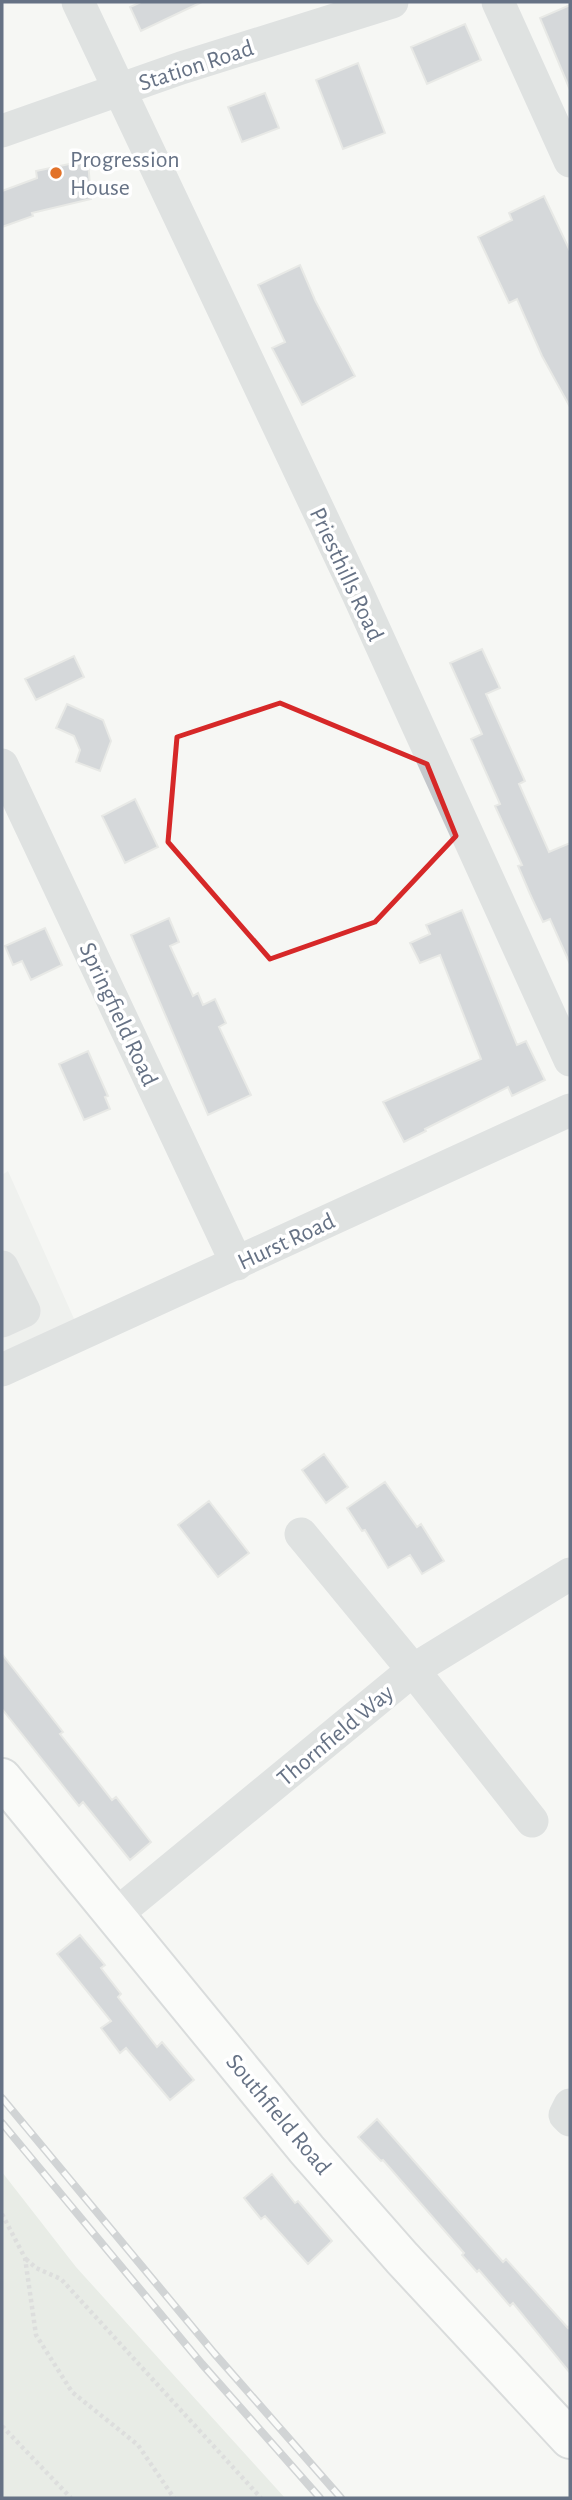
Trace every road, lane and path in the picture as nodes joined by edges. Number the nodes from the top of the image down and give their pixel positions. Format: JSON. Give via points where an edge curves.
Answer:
{"nodes":[{"id":1,"x":78,"y":2,"type":"edge"},
{"id":2,"x":392,"y":2,"type":"edge"},
{"id":3,"x":498,"y":2,"type":"edge"},
{"id":4,"x":120,"y":90,"type":"junction"},
{"id":5,"x":2,"y":131,"type":"edge"},
{"id":6,"x":570,"y":161,"type":"edge"},
{"id":7,"x":2,"y":765,"type":"edge"},
{"id":8,"x":570,"y":1060,"type":"edge"},
{"id":9,"x":570,"y":1110,"type":"edge"},
{"id":10,"x":237,"y":1264,"type":"junction"},
{"id":11,"x":2,"y":1267,"type":"edge"},
{"id":12,"x":2,"y":1321,"type":"edge"},
{"id":13,"x":2,"y":1370,"type":"edge"},
{"id":14,"x":301,"y":1534,"type":"dead end"},
{"id":15,"x":570,"y":1574,"type":"edge"},
{"id":16,"x":413,"y":1670,"type":"junction"},
{"id":17,"x":2,"y":1778,"type":"edge"},
{"id":18,"x":532,"y":1821,"type":"dead end"},
{"id":19,"x":114,"y":1916,"type":"junction"},
{"id":20,"x":570,"y":2105,"type":"edge"},
{"id":21,"x":570,"y":2120,"type":"edge"},
{"id":22,"x":2,"y":2214,"type":"edge"},
{"id":23,"x":25,"y":2258,"type":"junction"},
{"id":24,"x":2,"y":2426,"type":"edge"},
{"id":25,"x":570,"y":2439,"type":"edge"},
{"id":26,"x":71,"y":2498,"type":"edge"},
{"id":27,"x":174,"y":2498,"type":"edge"},
{"id":28,"x":261,"y":2498,"type":"edge"}],
"edges":[{"from":1,"to":4,"type":"street","name":"Priesthills Road"},
{"from":2,"to":4,"type":"street","name":"Station Road"},
{"from":3,"to":6,"type":"street"},
{"from":4,"to":5,"type":"street","name":"Station Road"},
{"from":4,"to":8,"type":"street","name":"Priesthills Road","via":[[358,594]]},
{"from":7,"to":10,"type":"street","name":"Springfield Road"},
{"from":9,"to":10,"type":"street","name":"Hurst Road"},
{"from":10,"to":13,"type":"street","name":"Hurst Road"},
{"from":11,"to":12,"type":"street","via":[[24,1311]]},
{"from":14,"to":16,"type":"street"},
{"from":15,"to":16,"type":"street","name":"Thornfield Way"},
{"from":16,"to":18,"type":"street"},
{"from":16,"to":19,"type":"street","name":"Thornfield Way"},
{"from":17,"to":19,"type":"main road","name":"Southfield Road"},
{"from":19,"to":25,"type":"main road","name":"Southfield Road","via":[[307,2150]]},
{"from":20,"to":21,"type":"street","via":[[565,2115]]},
{"from":22,"to":23,"type":"path"},
{"from":23,"to":27,"type":"path","via":[[36,2334],[72,2392],[138,2445]]},
{"from":23,"to":28,"type":"path","via":[[61,2279]]},
{"from":24,"to":26,"type":"path"}]}
